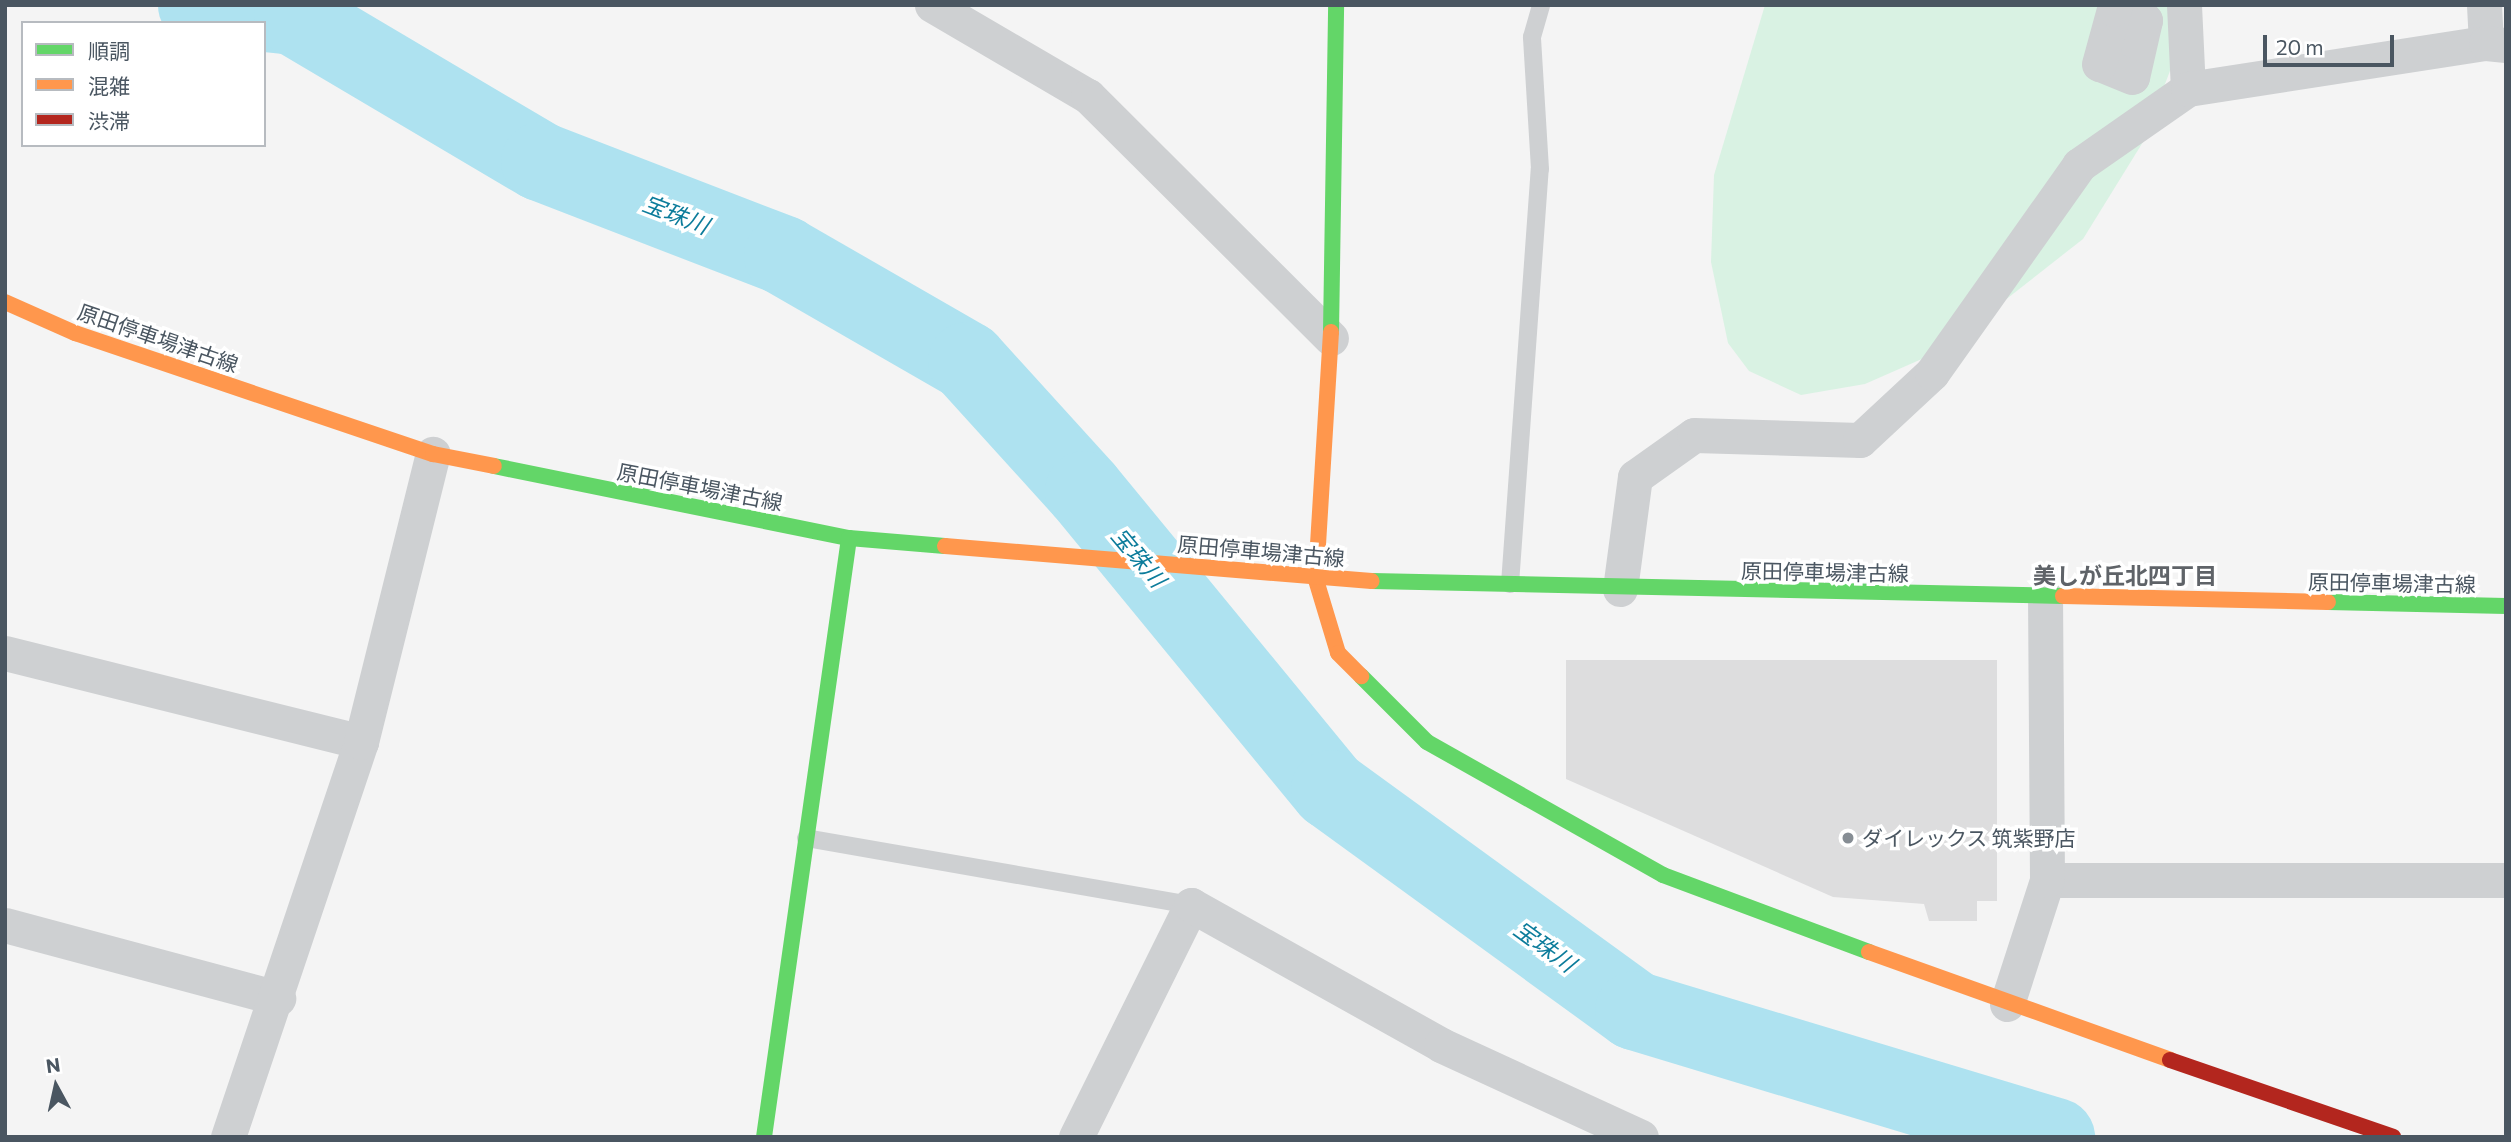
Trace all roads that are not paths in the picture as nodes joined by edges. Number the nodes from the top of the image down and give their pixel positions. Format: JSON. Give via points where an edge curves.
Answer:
{"nodes":[{"id":1,"x":932,"y":5,"type":"edge"},
{"id":2,"x":1336,"y":5,"type":"edge"},
{"id":3,"x":1541,"y":5,"type":"edge"},
{"id":4,"x":2184,"y":5,"type":"edge"},
{"id":5,"x":2484,"y":5,"type":"edge"},
{"id":6,"x":2496,"y":44,"type":"edge"},
{"id":7,"x":2188,"y":89,"type":"junction"},
{"id":8,"x":5,"y":302,"type":"edge"},
{"id":9,"x":1331,"y":338,"type":"junction"},
{"id":10,"x":433,"y":454,"type":"junction"},
{"id":11,"x":849,"y":538,"type":"junction"},
{"id":12,"x":1316,"y":580,"type":"junction"},
{"id":13,"x":1510,"y":584,"type":"junction"},
{"id":14,"x":1620,"y":589,"type":"junction"},
{"id":15,"x":2045,"y":597,"type":"junction"},
{"id":16,"x":2506,"y":606,"type":"edge"},
{"id":17,"x":5,"y":653,"type":"edge"},
{"id":18,"x":361,"y":742,"type":"junction"},
{"id":19,"x":806,"y":838,"type":"junction"},
{"id":20,"x":2047,"y":880,"type":"junction"},
{"id":21,"x":2506,"y":880,"type":"edge"},
{"id":22,"x":1191,"y":905,"type":"junction"},
{"id":23,"x":5,"y":925,"type":"edge"},
{"id":24,"x":278,"y":998,"type":"junction"},
{"id":25,"x":2007,"y":1004,"type":"junction"},
{"id":26,"x":1085,"y":1133,"type":"edge"},
{"id":27,"x":228,"y":1137,"type":"edge"},
{"id":28,"x":764,"y":1137,"type":"edge"},
{"id":29,"x":1641,"y":1137,"type":"edge"},
{"id":30,"x":2393,"y":1137,"type":"edge"}],
"edges":[{"from":1,"to":9,"type":"street","via":[[1088,96]]},
{"from":2,"to":9,"type":"main road"},
{"from":3,"to":13,"type":"lane","via":[[1532,37],[1540,169]]},
{"from":4,"to":7,"type":"street"},
{"from":5,"to":6,"type":"street"},
{"from":6,"to":7,"type":"street"},
{"from":7,"to":14,"type":"street","via":[[2080,165],[1932,373],[1860,440],[1693,435],[1635,477]]},
{"from":8,"to":10,"type":"main road","name":"原田停車場津古線","via":[[75,333]]},
{"from":9,"to":12,"type":"main road"},
{"from":10,"to":11,"type":"main road","name":"原田停車場津古線"},
{"from":10,"to":18,"type":"street"},
{"from":11,"to":12,"type":"main road","name":"原田停車場津古線","via":[[1274,572]]},
{"from":11,"to":19,"type":"main road"},
{"from":12,"to":13,"type":"main road","name":"原田停車場津古線"},
{"from":12,"to":25,"type":"main road","via":[[1338,653],[1427,741],[1663,875]]},
{"from":13,"to":14,"type":"main road","name":"原田停車場津古線"},
{"from":14,"to":15,"type":"main road","name":"原田停車場津古線"},
{"from":15,"to":16,"type":"main road","name":"原田停車場津古線"},
{"from":15,"to":20,"type":"street"},
{"from":17,"to":18,"type":"street"},
{"from":18,"to":24,"type":"street"},
{"from":19,"to":22,"type":"lane"},
{"from":19,"to":28,"type":"main road"},
{"from":20,"to":21,"type":"street"},
{"from":20,"to":25,"type":"street"},
{"from":22,"to":26,"type":"street"},
{"from":22,"to":29,"type":"street","via":[[1441,1045]]},
{"from":23,"to":24,"type":"street"},
{"from":24,"to":27,"type":"street"},
{"from":25,"to":30,"type":"main road"}]}
